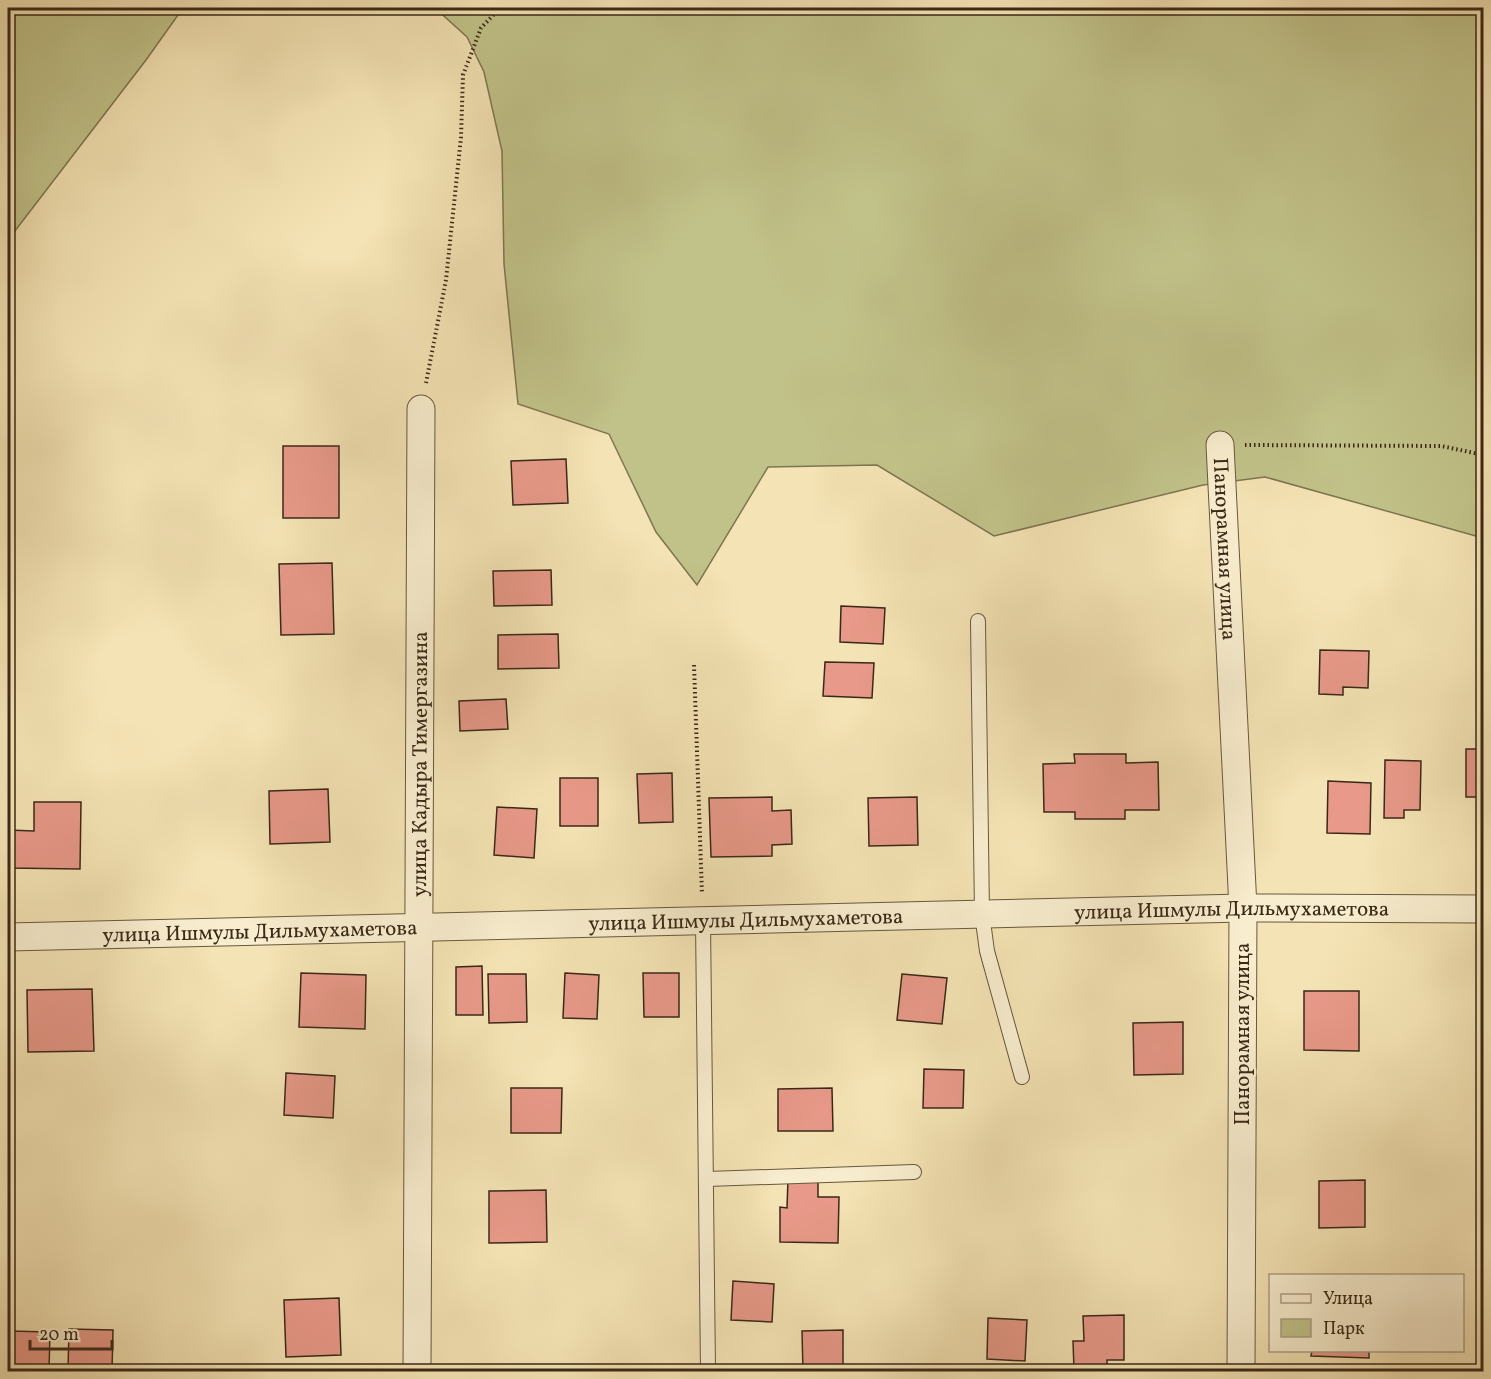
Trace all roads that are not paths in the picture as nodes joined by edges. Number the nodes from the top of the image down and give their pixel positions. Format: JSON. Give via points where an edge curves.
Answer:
{"nodes":[{"id":1,"x":421,"y":409,"type":"road end"},
{"id":2,"x":1220,"y":445,"type":"road end"},
{"id":3,"x":978,"y":621,"type":"dead end"},
{"id":4,"x":1243,"y":908,"type":"junction"},
{"id":5,"x":1484,"y":909,"type":"edge"},
{"id":6,"x":982,"y":914,"type":"junction"},
{"id":7,"x":704,"y":921,"type":"junction"},
{"id":8,"x":418,"y":928,"type":"junction"},
{"id":9,"x":8,"y":937,"type":"edge"},
{"id":10,"x":1022,"y":1077,"type":"dead end"},
{"id":11,"x":915,"y":1172,"type":"dead end"},
{"id":12,"x":707,"y":1179,"type":"junction"},
{"id":13,"x":417,"y":1371,"type":"edge"},
{"id":14,"x":708,"y":1371,"type":"edge"},
{"id":15,"x":1241,"y":1371,"type":"edge"}],
"edges":[{"from":1,"to":8,"type":"street","name":"улица Кадыра Тимергазина"},
{"from":2,"to":4,"type":"street","name":"Панорамная улица"},
{"from":3,"to":6,"type":"lane"},
{"from":4,"to":5,"type":"street","name":"улица Ишмулы Дильмухаметова"},
{"from":4,"to":6,"type":"street","name":"улица Ишмулы Дильмухаметова"},
{"from":4,"to":15,"type":"street","name":"Панорамная улица"},
{"from":6,"to":7,"type":"street","name":"улица Ишмулы Дильмухаметова"},
{"from":6,"to":10,"type":"lane","via":[[987,951]]},
{"from":7,"to":8,"type":"street","name":"улица Ишмулы Дильмухаметова"},
{"from":7,"to":12,"type":"lane"},
{"from":8,"to":9,"type":"street","name":"улица Ишмулы Дильмухаметова"},
{"from":8,"to":13,"type":"street","name":"улица Кадыра Тимергазина"},
{"from":11,"to":12,"type":"lane"},
{"from":12,"to":14,"type":"lane"}]}
